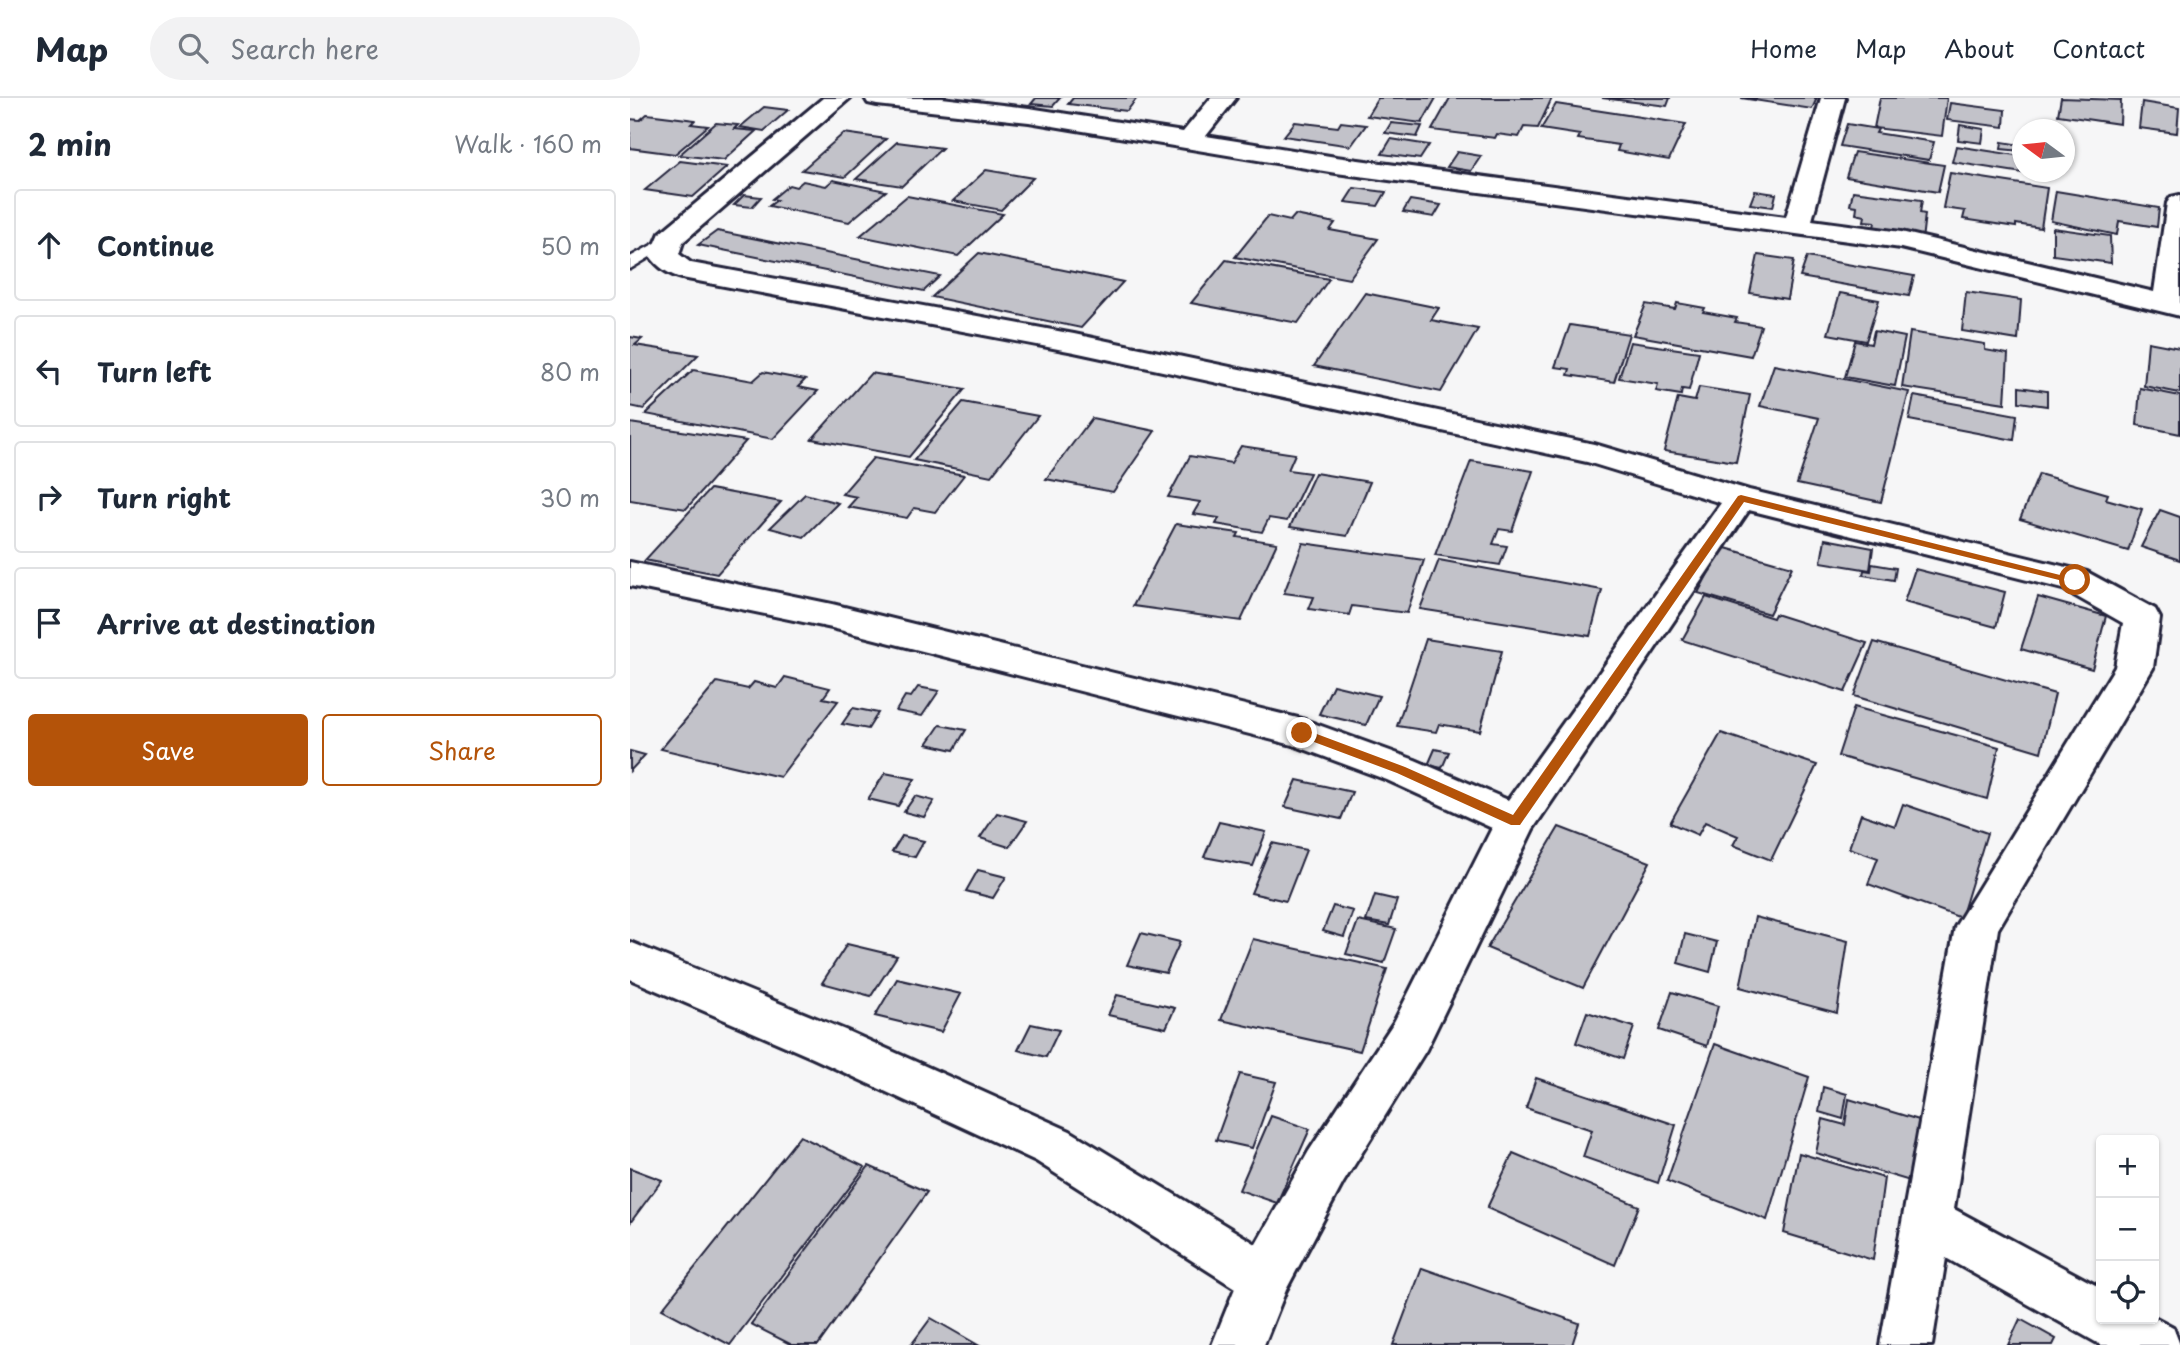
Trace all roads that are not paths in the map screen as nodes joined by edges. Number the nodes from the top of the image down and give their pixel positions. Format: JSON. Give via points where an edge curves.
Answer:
{"nodes":[{"id":1,"x":838,"y":98,"type":"edge"},
{"id":2,"x":877,"y":98,"type":"edge"},
{"id":3,"x":1224,"y":98,"type":"edge"},
{"id":4,"x":1833,"y":98,"type":"edge"},
{"id":5,"x":1188,"y":142,"type":"junction"},
{"id":6,"x":2180,"y":202,"type":"edge"},
{"id":7,"x":1796,"y":227,"type":"junction"},
{"id":8,"x":670,"y":239,"type":"junction"},
{"id":9,"x":630,"y":264,"type":"edge"},
{"id":10,"x":2174,"y":306,"type":"edge"},
{"id":11,"x":1741,"y":498,"type":"junction"},
{"id":12,"x":630,"y":575,"type":"edge"},
{"id":13,"x":1516,"y":821,"type":"junction"},
{"id":14,"x":630,"y":960,"type":"edge"},
{"id":15,"x":1927,"y":1221,"type":"junction"},
{"id":16,"x":1265,"y":1278,"type":"junction"},
{"id":17,"x":2096,"y":1314,"type":"edge"},
{"id":18,"x":2114,"y":1324,"type":"edge"},
{"id":19,"x":1238,"y":1345,"type":"edge"},
{"id":20,"x":1906,"y":1345,"type":"edge"},
{"id":21,"x":2154,"y":1345,"type":"edge"}],
"edges":[{"from":1,"to":8,"type":"street"},
{"from":2,"to":5,"type":"street","via":[[1029,115]]},
{"from":3,"to":5,"type":"street"},
{"from":4,"to":7,"type":"street"},
{"from":5,"to":7,"type":"street"},
{"from":6,"to":10,"type":"street"},
{"from":7,"to":10,"type":"street","via":[[1901,240]]},
{"from":8,"to":9,"type":"lane"},
{"from":8,"to":11,"type":"street","via":[[664,257],[682,270],[1074,343],[1594,454]]},
{"from":11,"to":13,"type":"street"},
{"from":11,"to":15,"type":"street","via":[[2075,580],[2142,618],[2134,668],[1976,927]]},
{"from":12,"to":13,"type":"street","via":[[832,616],[1302,733]]},
{"from":13,"to":16,"type":"street","via":[[1410,1036],[1326,1167]]},
{"from":14,"to":16,"type":"street","via":[[1054,1146]]},
{"from":15,"to":17,"type":"street"},
{"from":15,"to":20,"type":"street"},
{"from":16,"to":19,"type":"street"},
{"from":18,"to":21,"type":"street"}]}
